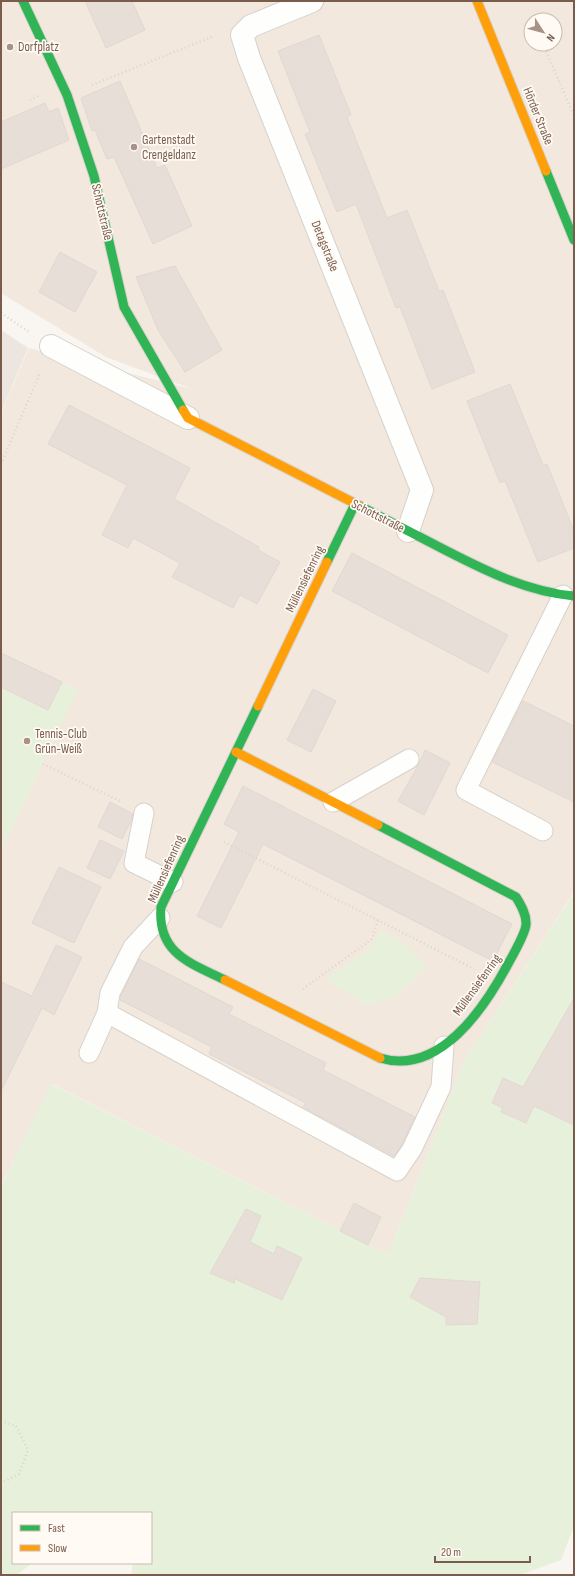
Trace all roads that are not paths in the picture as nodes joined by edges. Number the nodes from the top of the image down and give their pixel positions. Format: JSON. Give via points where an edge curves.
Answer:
{"nodes":[{"id":1,"x":22,"y":1,"type":"edge"},
{"id":2,"x":312,"y":1,"type":"edge"},
{"id":3,"x":477,"y":1,"type":"edge"},
{"id":4,"x":574,"y":240,"type":"edge"},
{"id":5,"x":51,"y":346,"type":"road end"},
{"id":6,"x":188,"y":418,"type":"junction"},
{"id":7,"x":355,"y":504,"type":"junction"},
{"id":8,"x":408,"y":531,"type":"junction"},
{"id":9,"x":569,"y":596,"type":"edge"},
{"id":10,"x":236,"y":752,"type":"junction"},
{"id":11,"x":409,"y":759,"type":"dead end"},
{"id":12,"x":333,"y":802,"type":"junction"},
{"id":13,"x":144,"y":813,"type":"road end"},
{"id":14,"x":543,"y":831,"type":"dead end"},
{"id":15,"x":173,"y":882,"type":"junction"},
{"id":16,"x":160,"y":918,"type":"junction"},
{"id":17,"x":107,"y":1013,"type":"junction"},
{"id":18,"x":444,"y":1046,"type":"junction"},
{"id":19,"x":88,"y":1053,"type":"dead end"}],
"edges":[{"from":1,"to":6,"type":"street","name":"Schottstraße","via":[[67,95],[94,176],[124,307]]},
{"from":2,"to":8,"type":"street","name":"Detagstraße","via":[[251,26],[242,35],[422,490]]},
{"from":3,"to":4,"type":"street","name":"Hörder Straße"},
{"from":5,"to":6,"type":"street","name":"Schottstraße"},
{"from":6,"to":7,"type":"street","name":"Schottstraße"},
{"from":7,"to":8,"type":"street","name":"Schottstraße"},
{"from":7,"to":10,"type":"street","name":"Müllensiefenring"},
{"from":8,"to":9,"type":"street","name":"Schottstraße","via":[[522,586]]},
{"from":9,"to":14,"type":"lane","via":[[466,790]]},
{"from":10,"to":12,"type":"street","name":"Müllensiefenring"},
{"from":10,"to":15,"type":"street","name":"Müllensiefenring"},
{"from":11,"to":12,"type":"lane"},
{"from":12,"to":18,"type":"street","name":"Müllensiefenring","via":[[516,897],[522,906],[526,926],[511,961],[480,1008]]},
{"from":13,"to":15,"type":"lane","via":[[134,863]]},
{"from":15,"to":16,"type":"street","name":"Müllensiefenring","via":[[161,907]]},
{"from":16,"to":17,"type":"lane","via":[[133,946],[110,993]]},
{"from":16,"to":18,"type":"street","name":"Müllensiefenring","via":[[167,944],[181,958],[376,1057],[403,1063]]},
{"from":17,"to":18,"type":"lane","via":[[397,1171],[412,1149],[441,1087]]},
{"from":17,"to":19,"type":"lane"}]}
